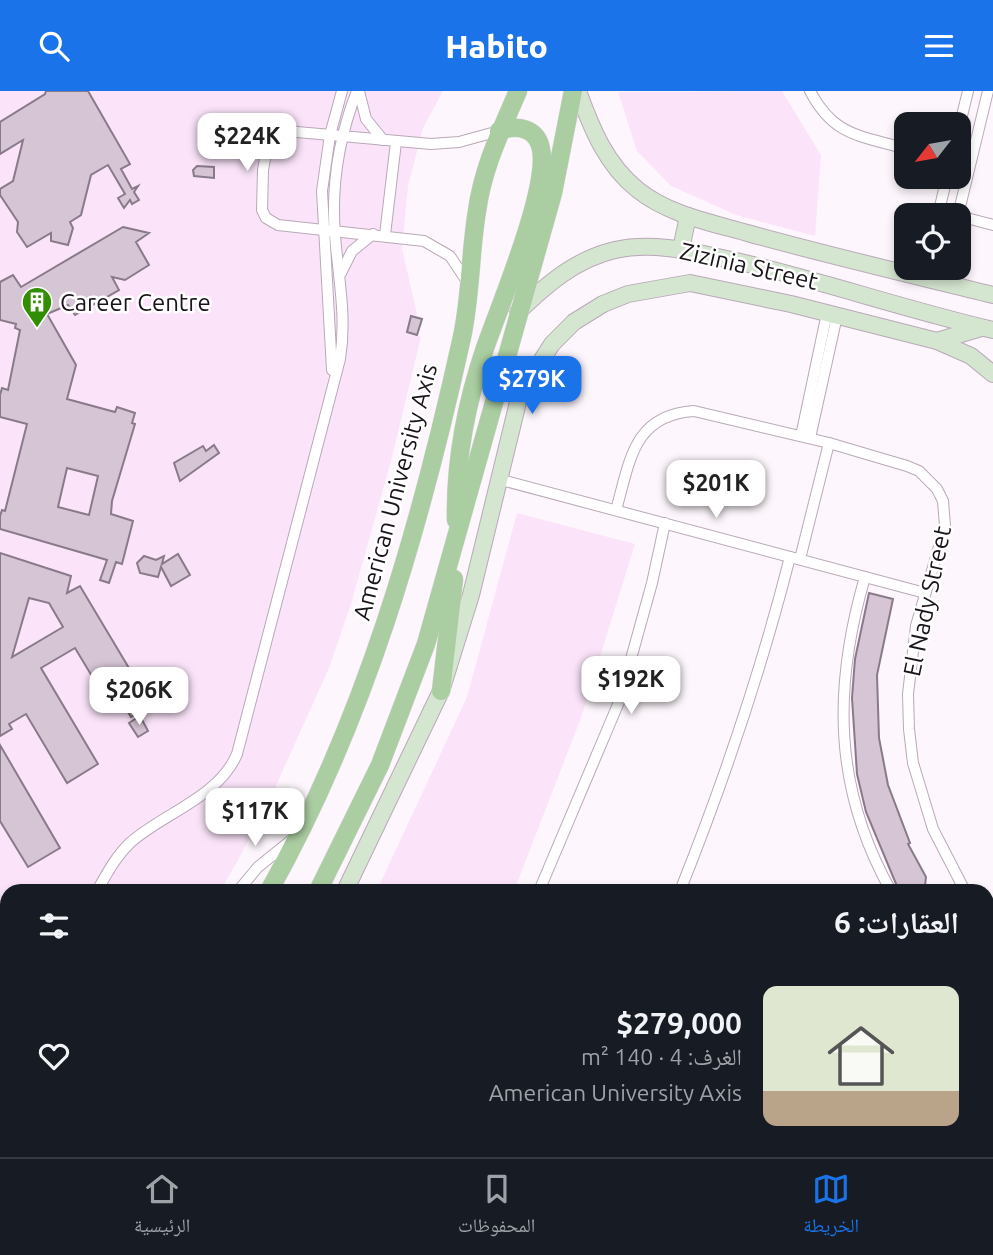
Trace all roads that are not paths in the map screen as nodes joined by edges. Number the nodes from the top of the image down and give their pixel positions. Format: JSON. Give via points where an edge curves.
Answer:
{"nodes":[{"id":1,"x":342,"y":91,"type":"edge"},
{"id":2,"x":358,"y":91,"type":"edge"},
{"id":3,"x":518,"y":91,"type":"edge"},
{"id":4,"x":576,"y":91,"type":"edge"},
{"id":5,"x":810,"y":91,"type":"edge"},
{"id":6,"x":968,"y":91,"type":"edge"},
{"id":7,"x":988,"y":91,"type":"edge"},
{"id":8,"x":963,"y":112,"type":"edge"},
{"id":9,"x":499,"y":131,"type":"junction"},
{"id":10,"x":330,"y":135,"type":"junction"},
{"id":11,"x":342,"y":137,"type":"junction"},
{"id":12,"x":383,"y":141,"type":"junction"},
{"id":13,"x":396,"y":142,"type":"junction"},
{"id":14,"x":894,"y":145,"type":"edge"},
{"id":15,"x":944,"y":191,"type":"edge"},
{"id":16,"x":941,"y":203,"type":"edge"},
{"id":17,"x":961,"y":203,"type":"edge"},
{"id":18,"x":688,"y":216,"type":"junction"},
{"id":19,"x":971,"y":219,"type":"edge"},
{"id":20,"x":993,"y":225,"type":"edge"},
{"id":21,"x":322,"y":229,"type":"junction"},
{"id":22,"x":334,"y":230,"type":"junction"},
{"id":23,"x":379,"y":235,"type":"junction"},
{"id":24,"x":681,"y":249,"type":"junction"},
{"id":25,"x":894,"y":266,"type":"edge"},
{"id":26,"x":797,"y":275,"type":"junction"},
{"id":27,"x":340,"y":276,"type":"junction"},
{"id":28,"x":956,"y":280,"type":"edge"},
{"id":29,"x":470,"y":291,"type":"junction"},
{"id":30,"x":993,"y":295,"type":"edge"},
{"id":31,"x":791,"y":304,"type":"junction"},
{"id":32,"x":518,"y":312,"type":"junction"},
{"id":33,"x":832,"y":314,"type":"junction"},
{"id":34,"x":987,"y":329,"type":"edge"},
{"id":35,"x":937,"y":341,"type":"junction"},
{"id":36,"x":993,"y":374,"type":"edge"},
{"id":37,"x":331,"y":387,"type":"junction"},
{"id":38,"x":805,"y":437,"type":"junction"},
{"id":39,"x":829,"y":443,"type":"junction"},
{"id":40,"x":498,"y":478,"type":"junction"},
{"id":41,"x":616,"y":510,"type":"junction"},
{"id":42,"x":665,"y":523,"type":"junction"},
{"id":43,"x":456,"y":544,"type":"junction"},
{"id":44,"x":795,"y":558,"type":"junction"},
{"id":45,"x":865,"y":577,"type":"junction"},
{"id":46,"x":925,"y":593,"type":"junction"},
{"id":47,"x":441,"y":691,"type":"junction"},
{"id":48,"x":299,"y":834,"type":"junction"},
{"id":49,"x":101,"y":884,"type":"edge"},
{"id":50,"x":244,"y":884,"type":"edge"},
{"id":51,"x":275,"y":884,"type":"edge"},
{"id":52,"x":321,"y":884,"type":"edge"},
{"id":53,"x":348,"y":884,"type":"edge"},
{"id":54,"x":542,"y":884,"type":"edge"},
{"id":55,"x":683,"y":884,"type":"edge"},
{"id":56,"x":888,"y":884,"type":"edge"},
{"id":57,"x":961,"y":884,"type":"edge"}],
"edges":[{"from":1,"to":10,"type":"street"},
{"from":2,"to":11,"type":"street"},
{"from":2,"to":12,"type":"street","via":[[366,119]]},
{"from":3,"to":9,"type":"main road","name":"American University Axis"},
{"from":4,"to":18,"type":"main road","name":"Zizinia Street","via":[[597,138],[626,179],[639,191]]},
{"from":4,"to":32,"type":"main road","via":[[553,193]]},
{"from":5,"to":14,"type":"street","via":[[837,127]]},
{"from":6,"to":8,"type":"street"},
{"from":7,"to":17,"type":"street"},
{"from":9,"to":13,"type":"street","via":[[459,142]]},
{"from":9,"to":29,"type":"main road","name":"American University Axis","via":[[477,211]]},
{"from":9,"to":43,"type":"main road","via":[[521,128],[534,135],[541,148],[541,169],[522,246],[485,349],[459,447]]},
{"from":10,"to":11,"type":"street"},
{"from":10,"to":21,"type":"street"},
{"from":10,"to":21,"type":"street","via":[[276,134],[266,147],[263,170],[261,204],[266,218],[278,225]]},
{"from":11,"to":12,"type":"street"},
{"from":11,"to":22,"type":"street"},
{"from":12,"to":13,"type":"street"},
{"from":13,"to":23,"type":"street"},
{"from":15,"to":16,"type":"street"},
{"from":18,"to":24,"type":"main road"},
{"from":18,"to":25,"type":"main road","name":"Zizinia Street"},
{"from":19,"to":20,"type":"street"},
{"from":21,"to":22,"type":"street"},
{"from":21,"to":37,"type":"street","via":[[332,330]]},
{"from":22,"to":23,"type":"street"},
{"from":22,"to":27,"type":"street"},
{"from":23,"to":27,"type":"street","via":[[352,251]]},
{"from":23,"to":29,"type":"street","via":[[424,241],[442,250],[457,264]]},
{"from":24,"to":26,"type":"main road","name":"Zizinia Street"},
{"from":24,"to":32,"type":"main road","name":"Zizinia Street","via":[[644,246],[588,258],[564,272]]},
{"from":26,"to":31,"type":"main road"},
{"from":26,"to":34,"type":"main road","name":"Zizinia Street"},
{"from":27,"to":37,"type":"street","via":[[344,329]]},
{"from":28,"to":30,"type":"main road","name":"Zizinia Street"},
{"from":29,"to":48,"type":"main road","name":"American University Axis","via":[[421,500],[382,633]]},
{"from":31,"to":33,"type":"main road"},
{"from":31,"to":40,"type":"main road","via":[[690,282],[654,287],[603,303],[574,322],[537,365],[520,394]]},
{"from":32,"to":43,"type":"main road"},
{"from":33,"to":35,"type":"main road"},
{"from":33,"to":38,"type":"street"},
{"from":34,"to":35,"type":"main road"},
{"from":35,"to":36,"type":"main road","via":[[971,356]]},
{"from":37,"to":49,"type":"street","via":[[234,761],[215,784],[130,843]]},
{"from":38,"to":39,"type":"street","name":"El Nady Street"},
{"from":38,"to":41,"type":"street","name":"El Nady Street","via":[[694,411],[663,417],[639,439]]},
{"from":39,"to":44,"type":"street"},
{"from":39,"to":46,"type":"street","name":"El Nady Street","via":[[907,466],[937,489],[945,526]]},
{"from":40,"to":41,"type":"street"},
{"from":40,"to":47,"type":"main road","via":[[471,595]]},
{"from":41,"to":42,"type":"street"},
{"from":42,"to":44,"type":"street"},
{"from":42,"to":54,"type":"street","via":[[620,702]]},
{"from":43,"to":47,"type":"main road"},
{"from":43,"to":52,"type":"main road","via":[[426,644],[380,765]]},
{"from":44,"to":45,"type":"street"},
{"from":44,"to":55,"type":"street","via":[[763,663]]},
{"from":45,"to":46,"type":"street"},
{"from":45,"to":56,"type":"street","via":[[850,629],[843,736],[863,832]]},
{"from":46,"to":57,"type":"street","name":"El Nady Street","via":[[910,660],[912,751],[933,829]]},
{"from":47,"to":53,"type":"main road"},
{"from":48,"to":50,"type":"street"},
{"from":48,"to":51,"type":"main road","name":"American University Axis"}]}
